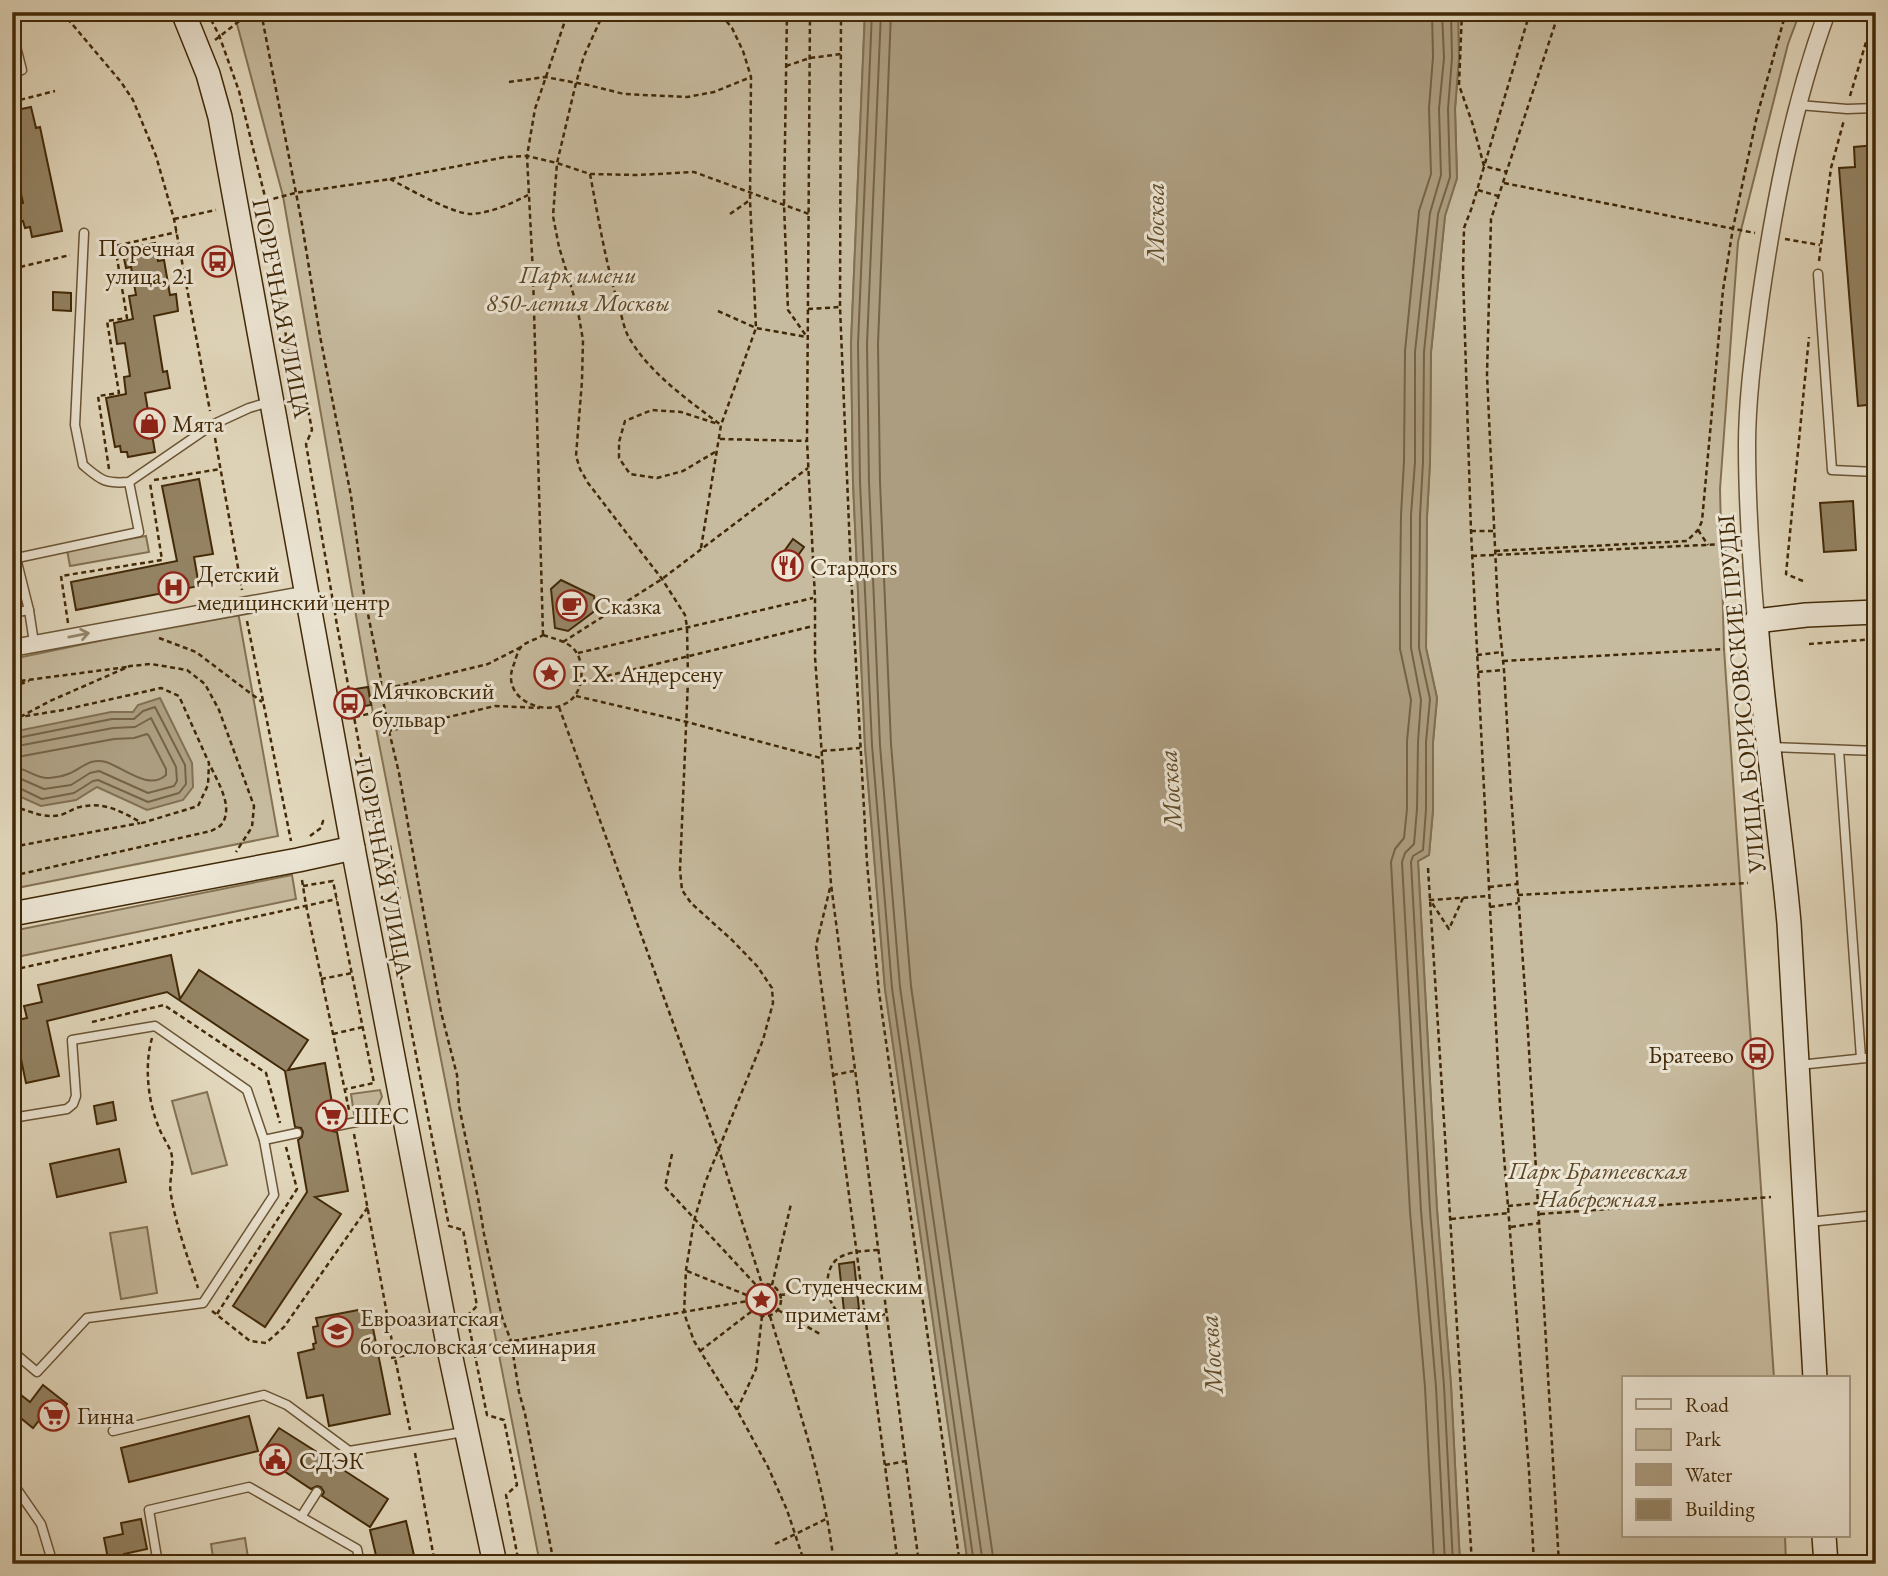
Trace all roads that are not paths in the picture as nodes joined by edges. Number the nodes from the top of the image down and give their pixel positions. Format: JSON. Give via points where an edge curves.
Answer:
{"nodes":[{"id":1,"x":172,"y":12,"type":"edge"},
{"id":2,"x":183,"y":12,"type":"edge"},
{"id":3,"x":1827,"y":12,"type":"edge"},
{"id":4,"x":12,"y":32,"type":"edge"},
{"id":5,"x":200,"y":54,"type":"junction"},
{"id":6,"x":12,"y":72,"type":"edge"},
{"id":7,"x":1799,"y":104,"type":"junction"},
{"id":8,"x":1876,"y":108,"type":"edge"},
{"id":9,"x":84,"y":233,"type":"dead end"},
{"id":10,"x":1818,"y":274,"type":"dead end"},
{"id":11,"x":272,"y":401,"type":"junction"},
{"id":12,"x":1876,"y":472,"type":"edge"},
{"id":13,"x":129,"y":482,"type":"junction"},
{"id":14,"x":12,"y":542,"type":"edge"},
{"id":15,"x":17,"y":558,"type":"junction"},
{"id":16,"x":308,"y":594,"type":"junction"},
{"id":17,"x":29,"y":610,"type":"junction"},
{"id":18,"x":1876,"y":612,"type":"edge"},
{"id":19,"x":12,"y":613,"type":"edge"},
{"id":20,"x":1756,"y":621,"type":"junction"},
{"id":21,"x":34,"y":643,"type":"junction"},
{"id":22,"x":12,"y":648,"type":"edge"},
{"id":23,"x":1770,"y":747,"type":"junction"},
{"id":24,"x":1839,"y":750,"type":"junction"},
{"id":25,"x":1876,"y":751,"type":"edge"},
{"id":26,"x":353,"y":848,"type":"junction"},
{"id":27,"x":12,"y":914,"type":"edge"},
{"id":28,"x":1876,"y":1057,"type":"edge"},
{"id":29,"x":1861,"y":1058,"type":"junction"},
{"id":30,"x":1797,"y":1065,"type":"junction"},
{"id":31,"x":405,"y":1112,"type":"junction"},
{"id":32,"x":12,"y":1118,"type":"edge"},
{"id":33,"x":336,"y":1126,"type":"dead end"},
{"id":34,"x":297,"y":1133,"type":"dead end"},
{"id":35,"x":264,"y":1140,"type":"junction"},
{"id":36,"x":1876,"y":1215,"type":"edge"},
{"id":37,"x":1806,"y":1222,"type":"junction"},
{"id":38,"x":12,"y":1351,"type":"edge"},
{"id":39,"x":1815,"y":1376,"type":"edge"},
{"id":40,"x":113,"y":1431,"type":"dead end"},
{"id":41,"x":467,"y":1431,"type":"junction"},
{"id":42,"x":349,"y":1451,"type":"junction"},
{"id":43,"x":335,"y":1465,"type":"dead end"},
{"id":44,"x":12,"y":1482,"type":"edge"},
{"id":45,"x":317,"y":1492,"type":"dead end"},
{"id":46,"x":301,"y":1517,"type":"junction"},
{"id":47,"x":1824,"y":1538,"type":"edge"},
{"id":48,"x":53,"y":1564,"type":"edge"},
{"id":49,"x":158,"y":1564,"type":"edge"},
{"id":50,"x":360,"y":1564,"type":"edge"},
{"id":51,"x":495,"y":1564,"type":"edge"},
{"id":52,"x":1826,"y":1564,"type":"edge"}],
"edges":[{"from":1,"to":5,"type":"main road","name":"ПОРЕЧНАЯ УЛИЦА"},
{"from":2,"to":5,"type":"main road","name":"ПОРЕЧНАЯ УЛИЦА"},
{"from":3,"to":7,"type":"street","name":"УЛИЦА БОРИСОВСКИЕ ПРУДЫ"},
{"from":4,"to":6,"type":"lane","via":[[22,70]]},
{"from":5,"to":11,"type":"main road","name":"ПОРЕЧНАЯ УЛИЦА","via":[[215,96]]},
{"from":7,"to":8,"type":"lane"},
{"from":7,"to":20,"type":"street","name":"УЛИЦА БОРИСОВСКИЕ ПРУДЫ","via":[[1769,236],[1754,350],[1747,443]]},
{"from":9,"to":13,"type":"lane","via":[[75,425],[83,465],[103,481]]},
{"from":10,"to":12,"type":"lane","via":[[1832,470]]},
{"from":11,"to":13,"type":"lane","via":[[212,425]]},
{"from":11,"to":16,"type":"main road","name":"ПОРЕЧНАЯ УЛИЦА"},
{"from":13,"to":15,"type":"lane","via":[[139,532]]},
{"from":14,"to":15,"type":"lane"},
{"from":15,"to":17,"type":"lane"},
{"from":21,"to":16,"type":"street","one_way":true},
{"from":16,"to":26,"type":"main road","name":"ПОРЕЧНАЯ УЛИЦА"},
{"from":17,"to":19,"type":"lane"},
{"from":17,"to":21,"type":"lane"},
{"from":18,"to":20,"type":"main road"},
{"from":20,"to":23,"type":"main road","name":"УЛИЦА БОРИСОВСКИЕ ПРУДЫ"},
{"from":21,"to":22,"type":"street"},
{"from":23,"to":24,"type":"lane"},
{"from":23,"to":30,"type":"main road","name":"УЛИЦА БОРИСОВСКИЕ ПРУДЫ","via":[[1788,913]]},
{"from":24,"to":25,"type":"lane"},
{"from":24,"to":29,"type":"lane"},
{"from":26,"to":27,"type":"main road"},
{"from":26,"to":31,"type":"main road","name":"ПОРЕЧНАЯ УЛИЦА"},
{"from":28,"to":29,"type":"lane"},
{"from":29,"to":30,"type":"lane"},
{"from":30,"to":37,"type":"main road","name":"УЛИЦА БОРИСОВСКИЕ ПРУДЫ"},
{"from":31,"to":33,"type":"lane"},
{"from":31,"to":41,"type":"main road","name":"ПОРЕЧНАЯ УЛИЦА"},
{"from":32,"to":35,"type":"lane","via":[[67,1110],[74,1104],[72,1040],[155,1026],[247,1090]]},
{"from":34,"to":35,"type":"lane"},
{"from":35,"to":38,"type":"lane","via":[[274,1195],[202,1303],[87,1318],[37,1372]]},
{"from":36,"to":37,"type":"lane"},
{"from":37,"to":39,"type":"main road","name":"УЛИЦА БОРИСОВСКИЕ ПРУДЫ"},
{"from":40,"to":42,"type":"lane","via":[[264,1395],[286,1405]]},
{"from":41,"to":42,"type":"lane"},
{"from":41,"to":51,"type":"main road","name":"ПОРЕЧНАЯ УЛИЦА"},
{"from":42,"to":43,"type":"lane"},
{"from":44,"to":48,"type":"lane","via":[[41,1524]]},
{"from":45,"to":46,"type":"lane"},
{"from":46,"to":49,"type":"lane","via":[[249,1487],[149,1510]]},
{"from":46,"to":50,"type":"lane","via":[[357,1549]]},
{"from":47,"to":52,"type":"main road"}]}
